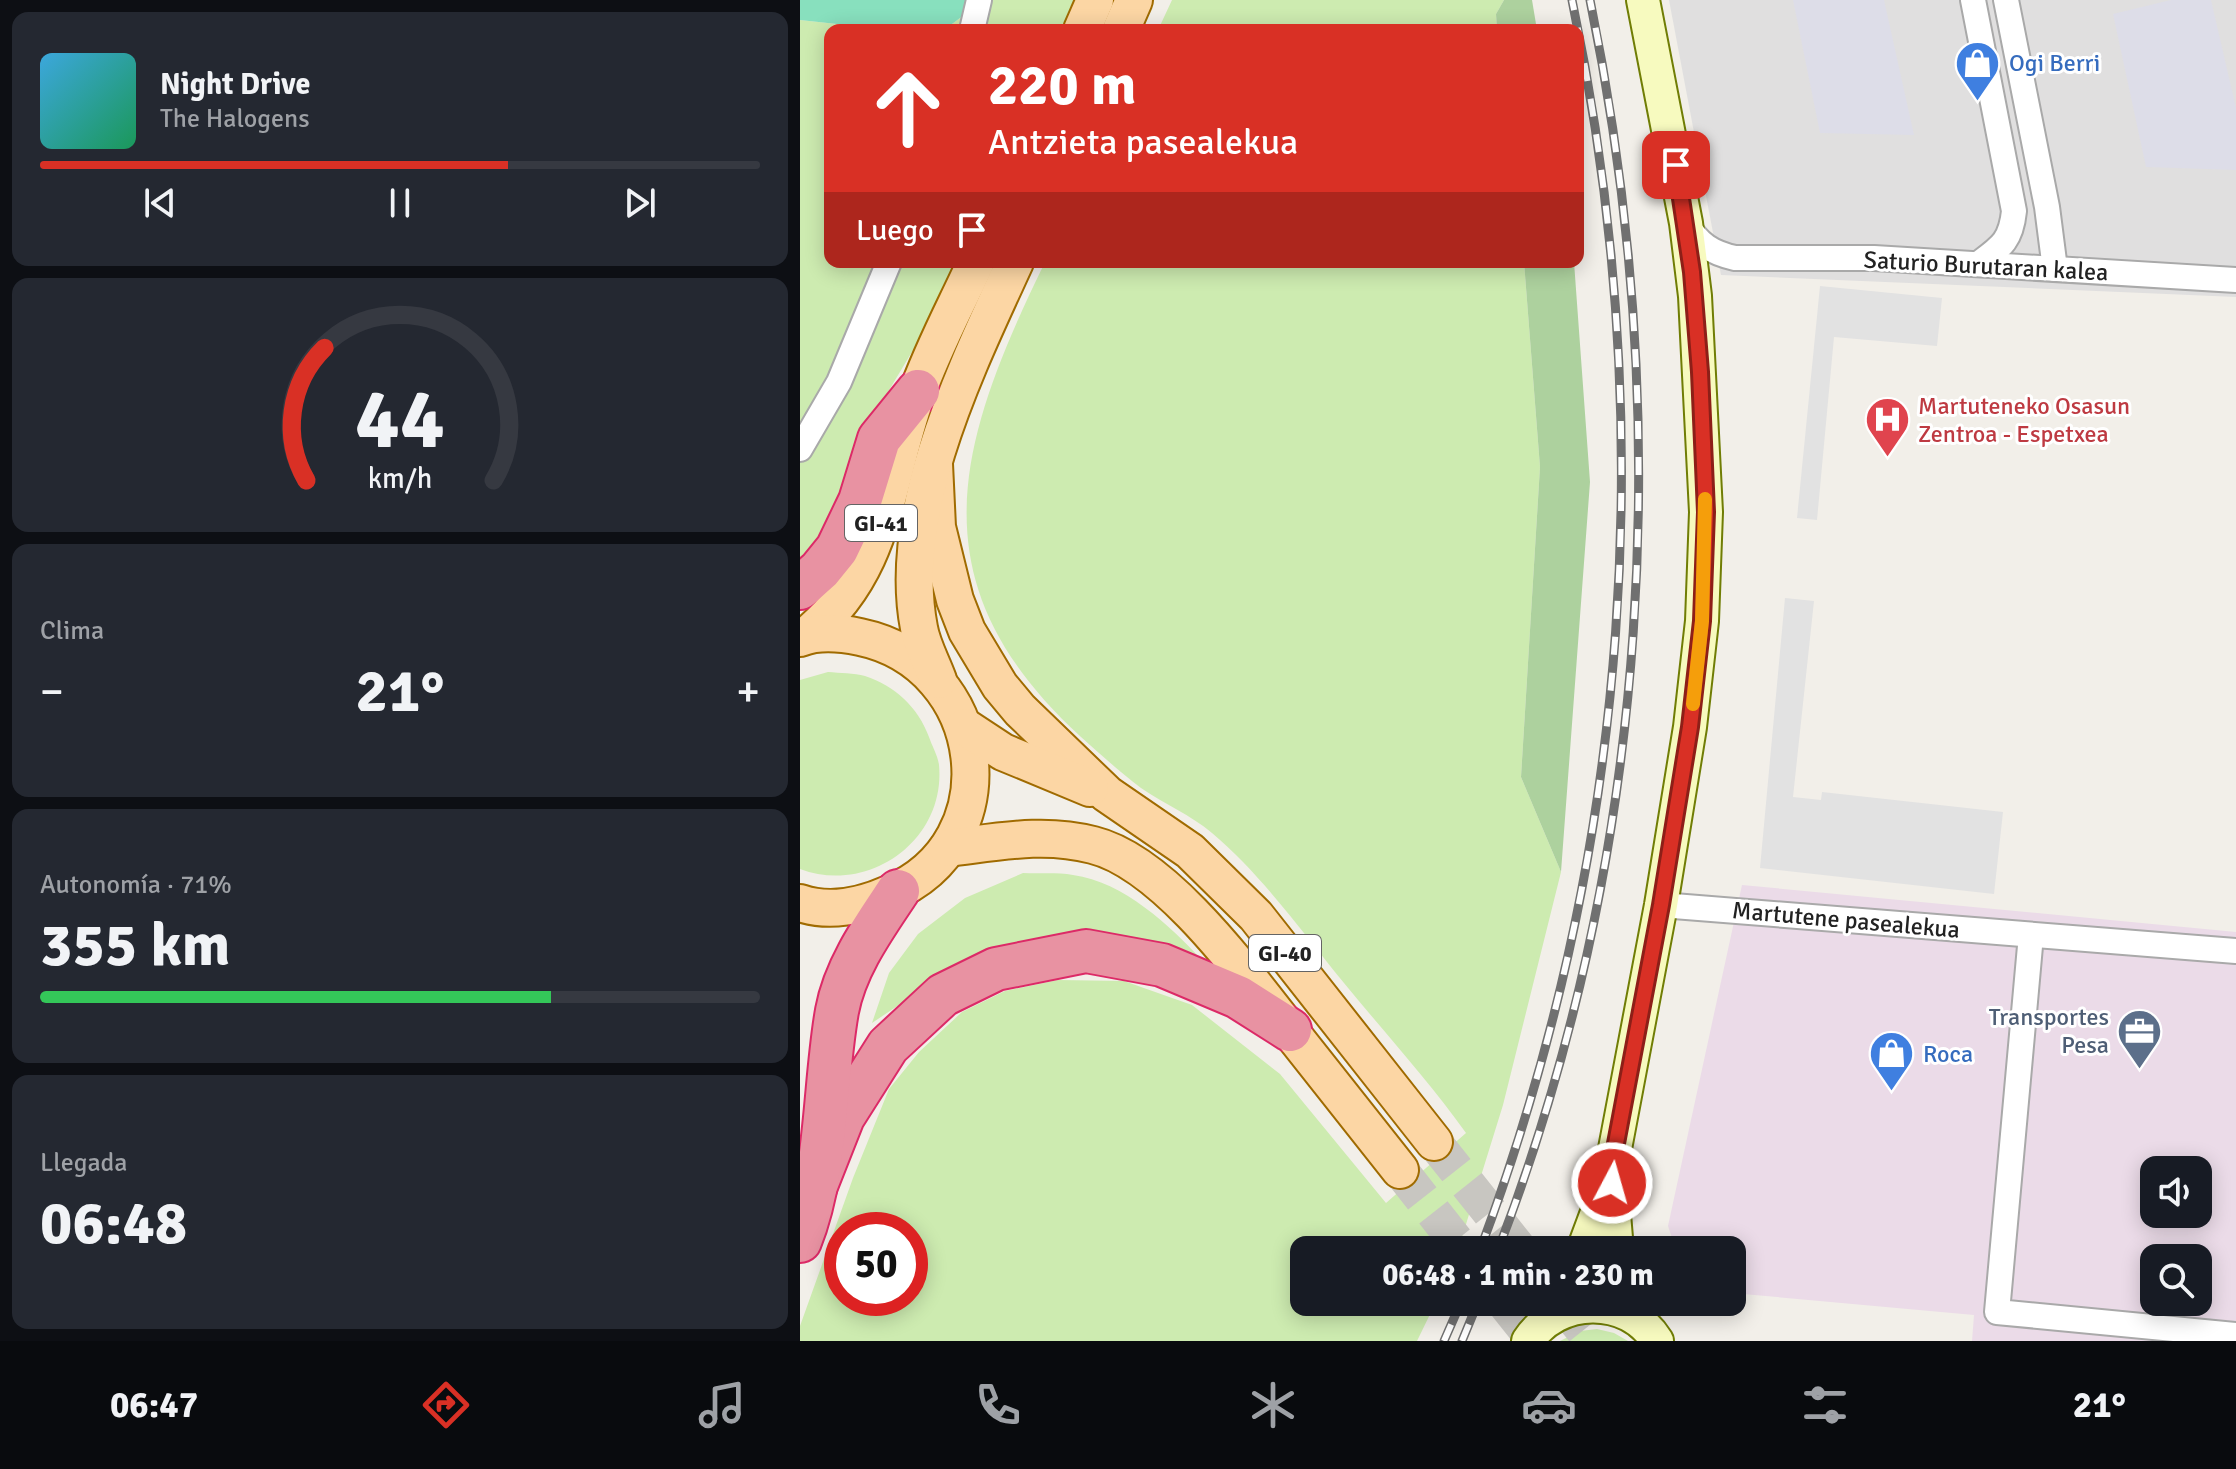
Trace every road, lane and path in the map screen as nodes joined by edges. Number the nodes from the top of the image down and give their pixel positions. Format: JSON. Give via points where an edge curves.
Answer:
{"nodes":[{"id":1,"x":979,"y":0,"type":"edge"},
{"id":2,"x":1095,"y":0,"type":"edge"},
{"id":3,"x":1134,"y":0,"type":"edge"},
{"id":4,"x":1643,"y":0,"type":"edge"},
{"id":5,"x":1973,"y":0,"type":"edge"},
{"id":6,"x":2006,"y":0,"type":"edge"},
{"id":7,"x":973,"y":24,"type":"edge"},
{"id":8,"x":1085,"y":24,"type":"edge"},
{"id":9,"x":1124,"y":24,"type":"edge"},
{"id":10,"x":1686,"y":223,"type":"junction"},
{"id":11,"x":1735,"y":258,"type":"junction"},
{"id":12,"x":1978,"y":264,"type":"junction"},
{"id":13,"x":886,"y":268,"type":"edge"},
{"id":14,"x":973,"y":268,"type":"edge"},
{"id":15,"x":1012,"y":268,"type":"edge"},
{"id":16,"x":2055,"y":269,"type":"junction"},
{"id":17,"x":2236,"y":280,"type":"edge"},
{"id":18,"x":1695,"y":296,"type":"junction"},
{"id":19,"x":918,"y":391,"type":"junction"},
{"id":20,"x":800,"y":449,"type":"edge"},
{"id":21,"x":934,"y":464,"type":"junction"},
{"id":22,"x":800,"y":588,"type":"edge"},
{"id":23,"x":803,"y":637,"type":"edge"},
{"id":24,"x":938,"y":681,"type":"junction"},
{"id":25,"x":965,"y":727,"type":"junction"},
{"id":26,"x":1107,"y":794,"type":"junction"},
{"id":27,"x":948,"y":848,"type":"junction"},
{"id":28,"x":898,"y":891,"type":"junction"},
{"id":29,"x":800,"y":903,"type":"edge"},
{"id":30,"x":1661,"y":905,"type":"junction"},
{"id":31,"x":2031,"y":935,"type":"junction"},
{"id":32,"x":2236,"y":951,"type":"edge"},
{"id":33,"x":1290,"y":1030,"type":"junction"},
{"id":34,"x":1434,"y":1142,"type":"tunnel mouth"},
{"id":35,"x":1614,"y":1154,"type":"junction"},
{"id":36,"x":1400,"y":1170,"type":"tunnel mouth"},
{"id":37,"x":813,"y":1193,"type":"junction"},
{"id":38,"x":1588,"y":1236,"type":"edge"},
{"id":39,"x":1615,"y":1236,"type":"edge"},
{"id":40,"x":800,"y":1241,"type":"edge"},
{"id":41,"x":1544,"y":1321,"type":"edge"},
{"id":42,"x":1648,"y":1328,"type":"edge"},
{"id":43,"x":2236,"y":1335,"type":"edge"}],
"edges":[{"from":1,"to":7,"type":"street"},
{"from":2,"to":8,"type":"main road"},
{"from":3,"to":9,"type":"main road"},
{"from":4,"to":10,"type":"main road"},
{"from":5,"to":12,"type":"street","via":[[2014,211],[2005,242]]},
{"from":6,"to":16,"type":"street"},
{"from":10,"to":11,"type":"street","via":[[1706,247]]},
{"from":10,"to":18,"type":"main road"},
{"from":11,"to":12,"type":"street","name":"Saturio Burutaran kalea"},
{"from":11,"to":18,"type":"street","via":[[1708,271]]},
{"from":12,"to":16,"type":"street","name":"Saturio Burutaran kalea"},
{"from":13,"to":20,"type":"street","via":[[839,382]]},
{"from":14,"to":19,"type":"main road","number":"GI-41"},
{"from":15,"to":21,"type":"main road","number":"GI-41","via":[[954,397]]},
{"from":16,"to":17,"type":"street","name":"Saturio Burutaran kalea"},
{"from":18,"to":30,"type":"main road","via":[[1706,512],[1702,621]]},
{"from":19,"to":22,"type":"highway","via":[[879,439],[860,501],[837,549]]},
{"from":19,"to":23,"type":"main road","number":"GI-41","via":[[870,555],[828,618]]},
{"from":21,"to":24,"type":"main road","number":"GI-41","via":[[917,538],[916,582],[919,629]]},
{"from":21,"to":26,"type":"main road","via":[[937,527],[967,631],[1020,710]]},
{"from":23,"to":24,"type":"main road","number":"GI-41","via":[[843,633],[879,641],[911,657]]},
{"from":24,"to":25,"type":"main road","number":"GI-41"},
{"from":25,"to":26,"type":"main road","number":"GI-40","via":[[1003,752]]},
{"from":25,"to":27,"type":"main road","number":"GI-41","via":[[972,769],[966,810]]},
{"from":26,"to":34,"type":"main road","number":"GI-40","via":[[1190,851],[1256,916]]},
{"from":27,"to":28,"type":"main road","number":"GI-41","via":[[923,876]]},
{"from":27,"to":33,"type":"main road","number":"GI-40","via":[[1048,837],[1096,845],[1137,866],[1216,939]]},
{"from":28,"to":29,"type":"main road","number":"GI-41","via":[[848,907]]},
{"from":28,"to":37,"type":"highway","number":"GI-41","via":[[850,970],[837,1009]]},
{"from":30,"to":31,"type":"street","name":"Martutene pasealekua"},
{"from":30,"to":35,"type":"main road"},
{"from":31,"to":32,"type":"street","name":"Martutene pasealekua"},
{"from":31,"to":43,"type":"street","via":[[1997,1312]]},
{"from":33,"to":36,"type":"main road","number":"GI-40"},
{"from":33,"to":37,"type":"highway","via":[[1238,997],[1162,965],[1086,951],[996,969],[943,995],[888,1046],[843,1117]]},
{"from":35,"to":38,"type":"main road"},
{"from":35,"to":39,"type":"main road"},
{"from":37,"to":40,"type":"highway","number":"GI-41"},
{"from":41,"to":42,"type":"main road","via":[[1592,1306],[1621,1311]]}]}
